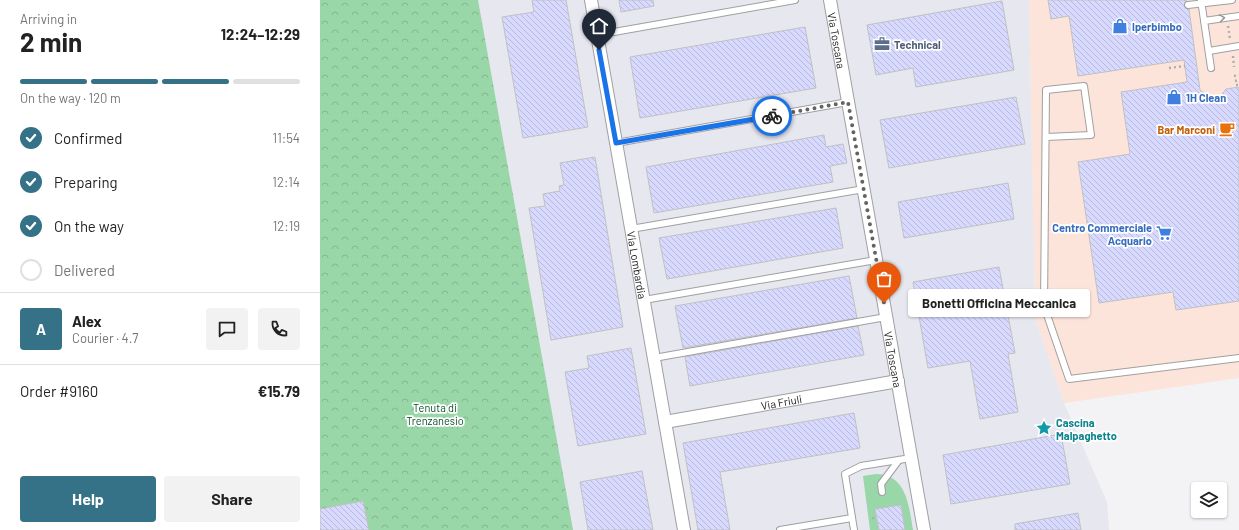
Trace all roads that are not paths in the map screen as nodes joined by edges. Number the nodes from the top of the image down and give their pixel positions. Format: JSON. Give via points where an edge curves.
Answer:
{"nodes":[{"id":1,"x":591,"y":0,"type":"edge"},
{"id":2,"x":795,"y":0,"type":"edge"},
{"id":3,"x":830,"y":0,"type":"edge"},
{"id":4,"x":1232,"y":0,"type":"edge"},
{"id":5,"x":1201,"y":2,"type":"edge"},
{"id":6,"x":1188,"y":5,"type":"dead end"},
{"id":7,"x":1239,"y":16,"type":"edge"},
{"id":8,"x":1204,"y":21,"type":"junction"},
{"id":9,"x":597,"y":35,"type":"junction"},
{"id":10,"x":1239,"y":46,"type":"edge"},
{"id":11,"x":1208,"y":51,"type":"junction"},
{"id":12,"x":1211,"y":68,"type":"dead end"},
{"id":13,"x":848,"y":102,"type":"junction"},
{"id":14,"x":1046,"y":136,"type":"junction"},
{"id":15,"x":616,"y":143,"type":"junction"},
{"id":16,"x":864,"y":189,"type":"junction"},
{"id":17,"x":631,"y":229,"type":"junction"},
{"id":18,"x":876,"y":260,"type":"junction"},
{"id":19,"x":644,"y":300,"type":"junction"},
{"id":20,"x":886,"y":317,"type":"junction"},
{"id":21,"x":654,"y":358,"type":"junction"},
{"id":22,"x":1239,"y":358,"type":"edge"},
{"id":23,"x":898,"y":381,"type":"junction"},
{"id":24,"x":665,"y":422,"type":"junction"},
{"id":25,"x":911,"y":458,"type":"junction"},
{"id":26,"x":899,"y":460,"type":"junction"},
{"id":27,"x":882,"y":492,"type":"dead end"},
{"id":28,"x":852,"y":518,"type":"junction"},
{"id":29,"x":684,"y":530,"type":"edge"},
{"id":30,"x":780,"y":530,"type":"edge"},
{"id":31,"x":854,"y":530,"type":"edge"},
{"id":32,"x":924,"y":530,"type":"edge"}],
"edges":[{"from":1,"to":9,"type":"street","name":"Via Lombardia"},
{"from":2,"to":9,"type":"lane"},
{"from":3,"to":13,"type":"street","name":"Via Toscana"},
{"from":4,"to":5,"type":"lane"},
{"from":5,"to":6,"type":"lane"},
{"from":5,"to":8,"type":"lane"},
{"from":8,"to":7,"type":"lane","one_way":true},
{"from":8,"to":11,"type":"lane"},
{"from":9,"to":15,"type":"street","name":"Via Lombardia"},
{"from":10,"to":11,"type":"lane"},
{"from":11,"to":12,"type":"lane"},
{"from":13,"to":15,"type":"lane"},
{"from":13,"to":16,"type":"street","name":"Via Toscana"},
{"from":14,"to":14,"type":"lane","via":[[1091,135],[1084,86],[1046,90]]},
{"from":14,"to":22,"type":"lane","via":[[1044,306],[1069,379]]},
{"from":15,"to":17,"type":"street","name":"Via Lombardia"},
{"from":16,"to":17,"type":"lane"},
{"from":16,"to":18,"type":"street","name":"Via Toscana"},
{"from":17,"to":19,"type":"street","name":"Via Lombardia"},
{"from":18,"to":19,"type":"lane"},
{"from":18,"to":20,"type":"street","name":"Via Toscana"},
{"from":19,"to":21,"type":"street","name":"Via Lombardia"},
{"from":20,"to":21,"type":"lane"},
{"from":20,"to":23,"type":"street","name":"Via Toscana"},
{"from":21,"to":24,"type":"street","name":"Via Lombardia"},
{"from":23,"to":24,"type":"street","name":"Via Friuli"},
{"from":23,"to":25,"type":"street","name":"Via Toscana"},
{"from":24,"to":29,"type":"street","name":"Via Lombardia"},
{"from":25,"to":26,"type":"lane"},
{"from":25,"to":32,"type":"street","name":"Via Toscana"},
{"from":26,"to":27,"type":"lane","via":[[881,484]]},
{"from":26,"to":28,"type":"lane","via":[[861,466],[845,474]]},
{"from":28,"to":30,"type":"lane"},
{"from":28,"to":31,"type":"lane"}]}
